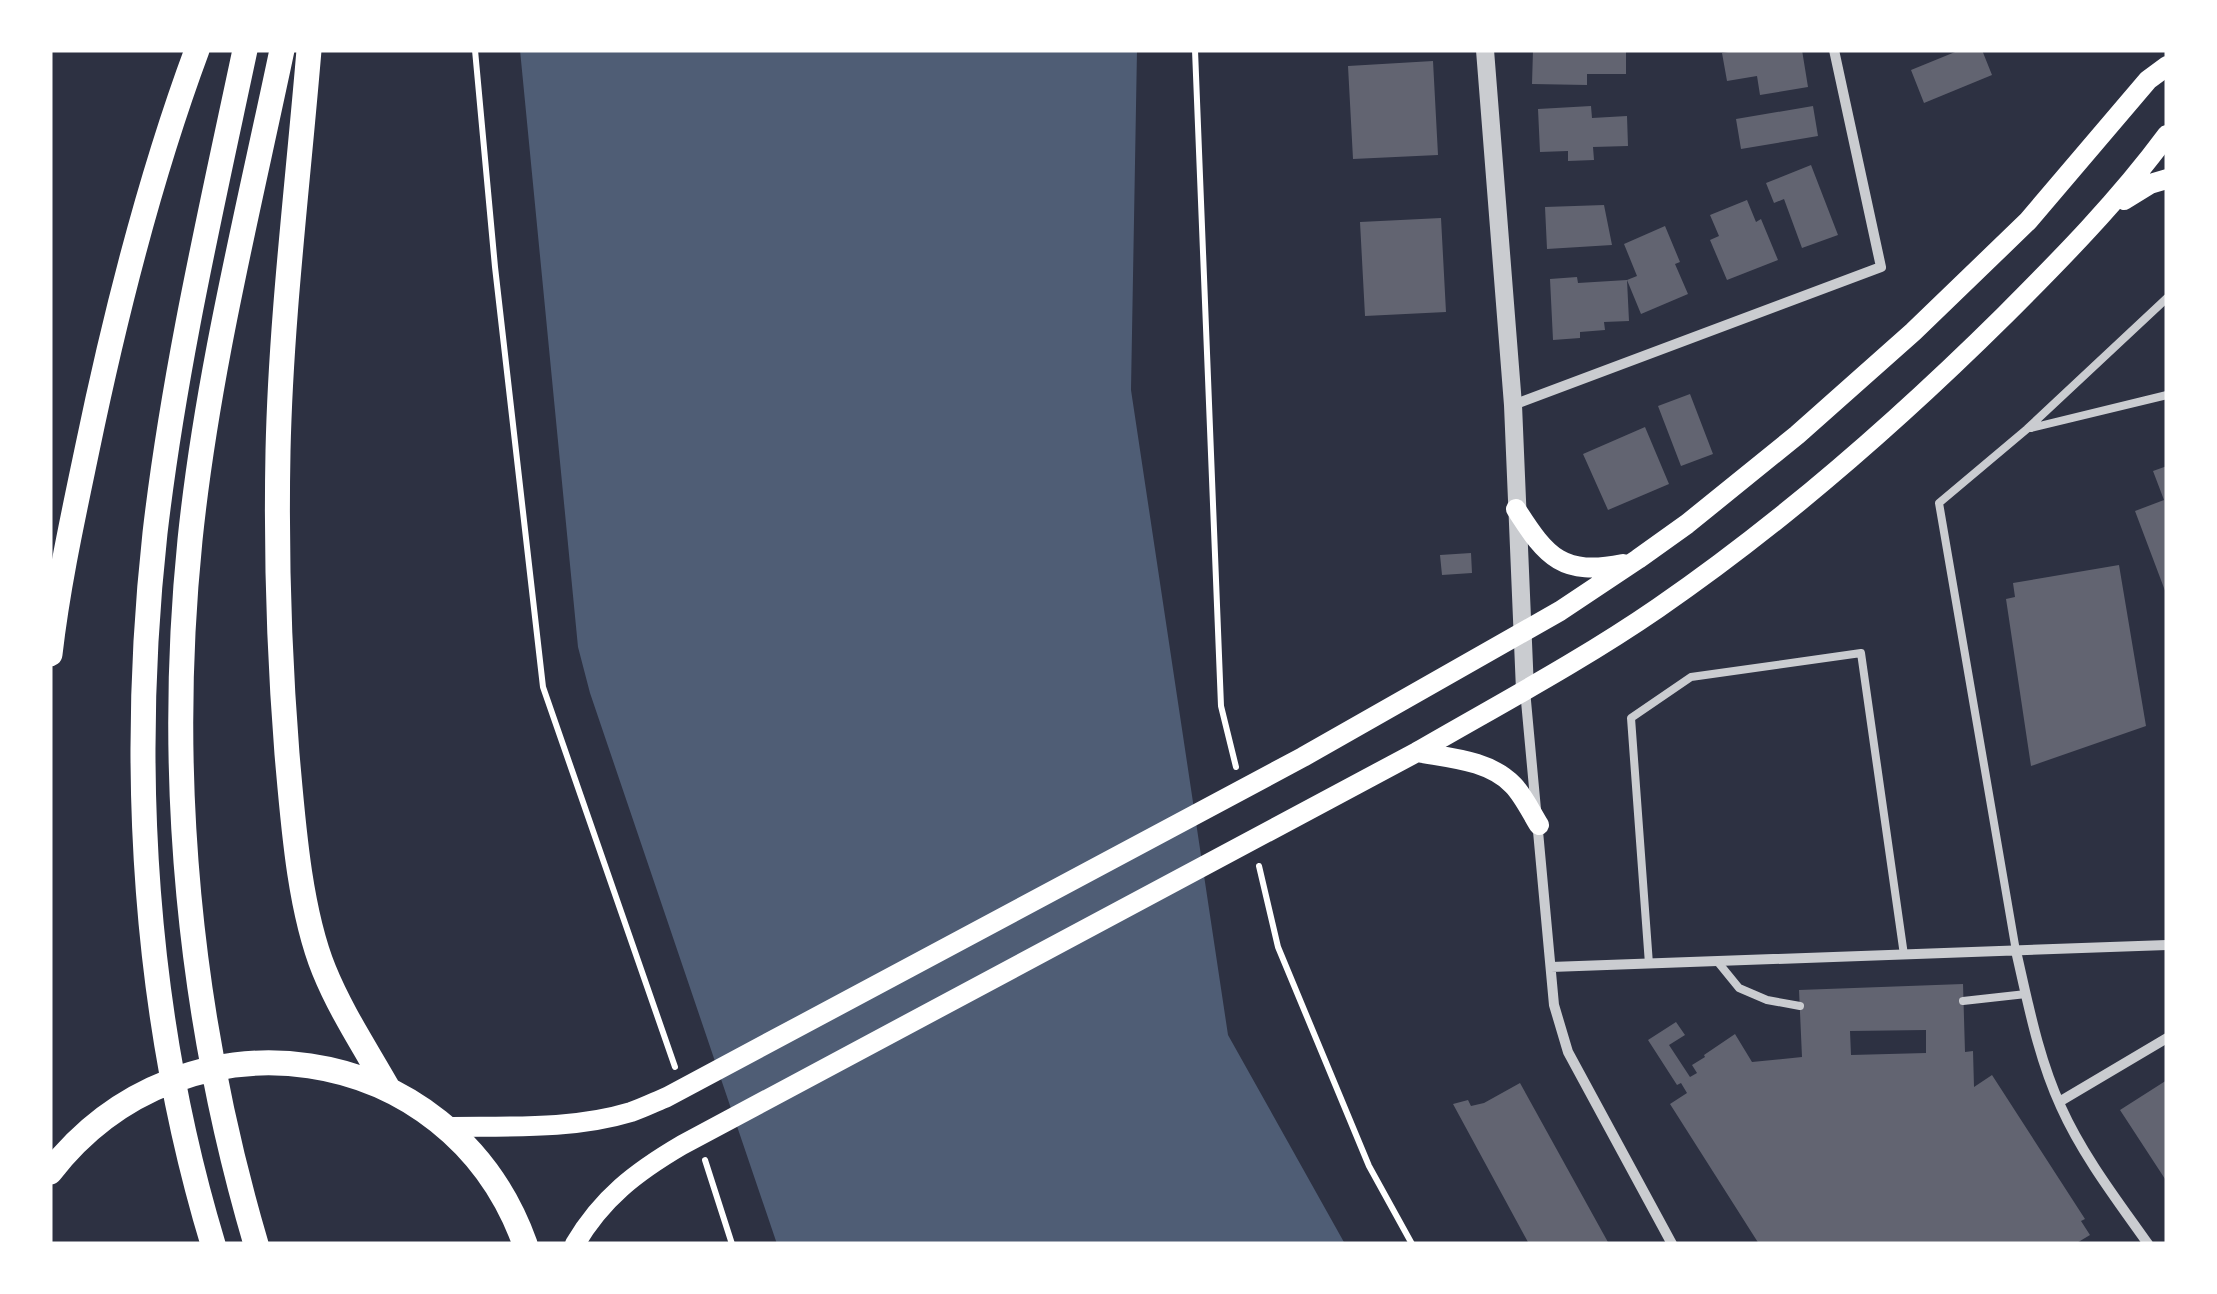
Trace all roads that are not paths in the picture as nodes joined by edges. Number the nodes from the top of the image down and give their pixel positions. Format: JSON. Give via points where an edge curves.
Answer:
{"nodes":[{"id":1,"x":197,"y":50,"type":"edge"},
{"id":2,"x":245,"y":50,"type":"edge"},
{"id":3,"x":282,"y":50,"type":"edge"},
{"id":4,"x":310,"y":50,"type":"edge"},
{"id":5,"x":1484,"y":50,"type":"edge"},
{"id":6,"x":1834,"y":50,"type":"edge"},
{"id":7,"x":2167,"y":66,"type":"edge"},
{"id":8,"x":2167,"y":135,"type":"edge"},
{"id":9,"x":2167,"y":179,"type":"edge"},
{"id":10,"x":2104,"y":211,"type":"junction"},
{"id":11,"x":2167,"y":298,"type":"edge"},
{"id":12,"x":2167,"y":396,"type":"edge"},
{"id":13,"x":1513,"y":405,"type":"junction"},
{"id":14,"x":2027,"y":429,"type":"junction"},
{"id":15,"x":1516,"y":509,"type":"junction"},
{"id":16,"x":1634,"y":561,"type":"junction"},
{"id":17,"x":1523,"y":632,"type":"junction"},
{"id":18,"x":50,"y":654,"type":"edge"},
{"id":19,"x":1525,"y":690,"type":"junction"},
{"id":20,"x":1417,"y":752,"type":"junction"},
{"id":21,"x":1539,"y":825,"type":"junction"},
{"id":22,"x":2167,"y":945,"type":"edge"},
{"id":23,"x":2016,"y":951,"type":"junction"},
{"id":24,"x":1904,"y":954,"type":"junction"},
{"id":25,"x":1717,"y":961,"type":"junction"},
{"id":26,"x":1649,"y":964,"type":"junction"},
{"id":27,"x":1550,"y":967,"type":"junction"},
{"id":28,"x":2026,"y":994,"type":"junction"},
{"id":29,"x":1964,"y":1000,"type":"dead end"},
{"id":30,"x":1800,"y":1006,"type":"dead end"},
{"id":31,"x":2167,"y":1038,"type":"edge"},
{"id":32,"x":390,"y":1090,"type":"junction"},
{"id":33,"x":2059,"y":1102,"type":"junction"},
{"id":34,"x":446,"y":1127,"type":"junction"},
{"id":35,"x":50,"y":1172,"type":"edge"},
{"id":36,"x":212,"y":1244,"type":"edge"},
{"id":37,"x":256,"y":1244,"type":"edge"},
{"id":38,"x":525,"y":1244,"type":"edge"},
{"id":39,"x":574,"y":1244,"type":"edge"},
{"id":40,"x":1672,"y":1244,"type":"edge"},
{"id":41,"x":2148,"y":1244,"type":"edge"}],
"edges":[{"from":1,"to":18,"type":"main road","via":[[110,348]]},
{"from":2,"to":36,"type":"main road","via":[[174,398],[143,699],[155,959],[184,1136]]},
{"from":3,"to":37,"type":"main road","via":[[208,415],[190,539],[180,716],[204,1017]]},
{"from":4,"to":32,"type":"main road","via":[[278,449],[284,715],[308,916],[324,969]]},
{"from":5,"to":13,"type":"street"},
{"from":6,"to":13,"type":"street","via":[[1881,267]]},
{"from":7,"to":16,"type":"main road","via":[[2028,221],[1913,332],[1797,435]]},
{"from":8,"to":10,"type":"main road"},
{"from":9,"to":10,"type":"main road"},
{"from":10,"to":19,"type":"main road","via":[[1950,370],[1812,494],[1657,608]]},
{"from":11,"to":14,"type":"lane"},
{"from":12,"to":14,"type":"lane"},
{"from":13,"to":15,"type":"street"},
{"from":14,"to":23,"type":"lane","via":[[1939,503]]},
{"from":15,"to":16,"type":"main road","via":[[1538,543],[1577,568]]},
{"from":15,"to":17,"type":"street"},
{"from":16,"to":17,"type":"main road"},
{"from":17,"to":19,"type":"street"},
{"from":17,"to":34,"type":"main road","via":[[667,1097],[594,1120]]},
{"from":19,"to":20,"type":"main road"},
{"from":19,"to":21,"type":"street"},
{"from":20,"to":21,"type":"main road","via":[[1499,774],[1514,785]]},
{"from":20,"to":39,"type":"main road","via":[[692,1148],[650,1164],[594,1214]]},
{"from":21,"to":27,"type":"street"},
{"from":22,"to":23,"type":"street"},
{"from":23,"to":24,"type":"street"},
{"from":23,"to":28,"type":"street"},
{"from":24,"to":25,"type":"street"},
{"from":24,"to":26,"type":"lane","via":[[1861,653],[1692,677],[1631,718]]},
{"from":25,"to":26,"type":"street"},
{"from":25,"to":30,"type":"lane","via":[[1739,988]]},
{"from":26,"to":27,"type":"street"},
{"from":27,"to":40,"type":"street","via":[[1568,1052]]},
{"from":28,"to":29,"type":"lane"},
{"from":28,"to":33,"type":"street"},
{"from":31,"to":33,"type":"street"},
{"from":32,"to":34,"type":"main road"},
{"from":32,"to":35,"type":"main road","via":[[323,1067],[217,1067],[122,1104]]},
{"from":33,"to":41,"type":"street"},
{"from":34,"to":38,"type":"main road","via":[[489,1174]]}]}
